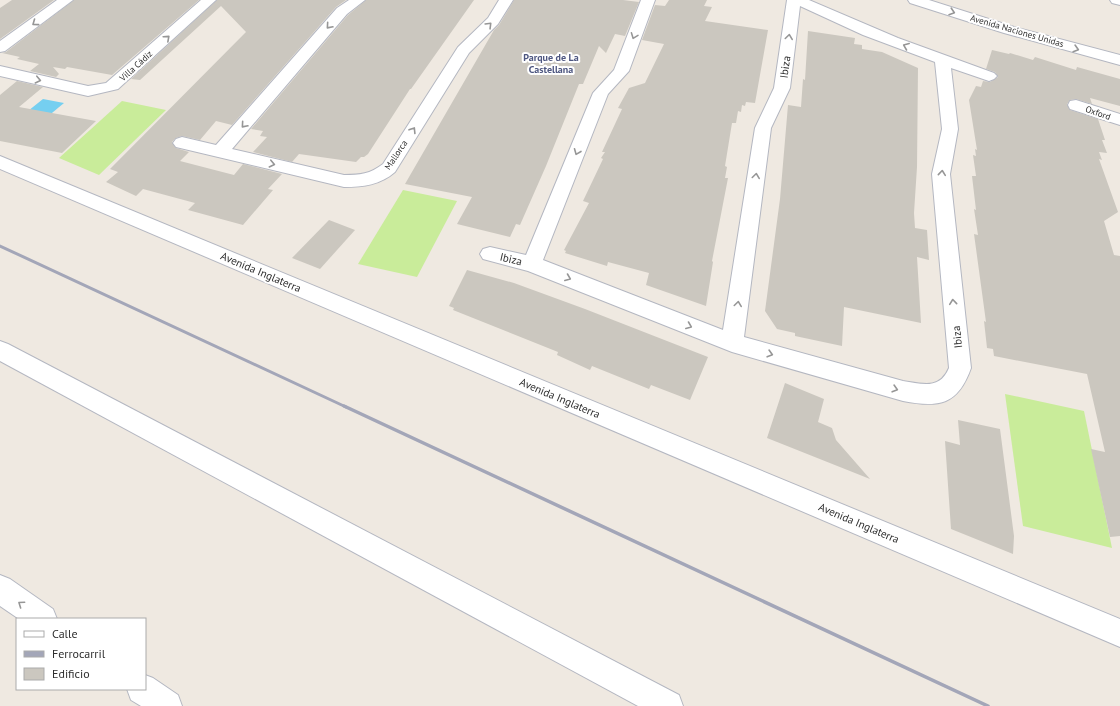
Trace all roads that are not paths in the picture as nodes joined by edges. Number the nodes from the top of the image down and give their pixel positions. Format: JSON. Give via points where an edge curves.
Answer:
{"nodes":[{"id":1,"x":66,"y":0,"type":"edge"},
{"id":2,"x":209,"y":0,"type":"edge"},
{"id":3,"x":358,"y":0,"type":"edge"},
{"id":4,"x":506,"y":0,"type":"edge"},
{"id":5,"x":648,"y":0,"type":"edge"},
{"id":6,"x":794,"y":0,"type":"edge"},
{"id":7,"x":798,"y":0,"type":"edge"},
{"id":8,"x":915,"y":0,"type":"edge"},
{"id":9,"x":1117,"y":0,"type":"edge"},
{"id":10,"x":1120,"y":1,"type":"edge"},
{"id":11,"x":968,"y":2,"type":"dead end"},
{"id":12,"x":996,"y":11,"type":"dead end"},
{"id":13,"x":1025,"y":20,"type":"dead end"},
{"id":14,"x":1120,"y":46,"type":"edge"},
{"id":15,"x":0,"y":48,"type":"edge"},
{"id":16,"x":942,"y":60,"type":"junction"},
{"id":17,"x":1120,"y":60,"type":"edge"},
{"id":18,"x":0,"y":71,"type":"edge"},
{"id":19,"x":989,"y":76,"type":"dead end"},
{"id":20,"x":1076,"y":105,"type":"dead end"},
{"id":21,"x":1120,"y":120,"type":"edge"},
{"id":22,"x":182,"y":143,"type":"dead end"},
{"id":23,"x":220,"y":152,"type":"junction"},
{"id":24,"x":0,"y":162,"type":"edge"},
{"id":25,"x":490,"y":254,"type":"dead end"},
{"id":26,"x":532,"y":264,"type":"junction"},
{"id":27,"x":732,"y":343,"type":"junction"},
{"id":28,"x":0,"y":350,"type":"edge"},
{"id":29,"x":0,"y":589,"type":"edge"},
{"id":30,"x":41,"y":618,"type":"edge"},
{"id":31,"x":1120,"y":633,"type":"edge"},
{"id":32,"x":143,"y":690,"type":"edge"},
{"id":33,"x":167,"y":706,"type":"edge"},
{"id":34,"x":668,"y":706,"type":"edge"}],
"edges":[{"from":1,"to":15,"type":"street","one_way":true},
{"from":18,"to":2,"type":"street","name":"Villa Cádiz","one_way":true,"via":[[88,90],[112,86]]},
{"from":3,"to":23,"type":"street","one_way":true,"via":[[342,11]]},
{"from":23,"to":4,"type":"street","name":"Mallorca","one_way":true,"via":[[344,181],[365,181],[380,176],[389,168],[463,50],[493,21]]},
{"from":5,"to":26,"type":"street","name":"Ibiza","one_way":true,"via":[[621,71],[601,93]]},
{"from":27,"to":6,"type":"street","name":"Ibiza","one_way":true,"via":[[763,128],[782,88]]},
{"from":16,"to":7,"type":"street","one_way":true,"via":[[825,14]]},
{"from":8,"to":17,"type":"street","name":"Avenida Naciones Unidas","one_way":true,"via":[[1009,30]]},
{"from":9,"to":10,"type":"street"},
{"from":11,"to":12,"type":"street","name":"Avenida Naciones Unidas"},
{"from":13,"to":14,"type":"street","name":"Avenida Naciones Unidas"},
{"from":16,"to":19,"type":"street"},
{"from":27,"to":16,"type":"street","name":"Ibiza","one_way":true,"via":[[921,395],[945,391],[957,379],[960,368],[941,174],[950,129]]},
{"from":20,"to":21,"type":"street","name":"Oxford"},
{"from":22,"to":23,"type":"street","name":"Mallorca"},
{"from":24,"to":31,"type":"street","name":"Avenida Inglaterra"},
{"from":25,"to":26,"type":"street","name":"Ibiza"},
{"from":26,"to":27,"type":"street","name":"Ibiza","one_way":true},
{"from":28,"to":34,"type":"street"},
{"from":30,"to":29,"type":"street","one_way":true},
{"from":32,"to":33,"type":"street"}]}
